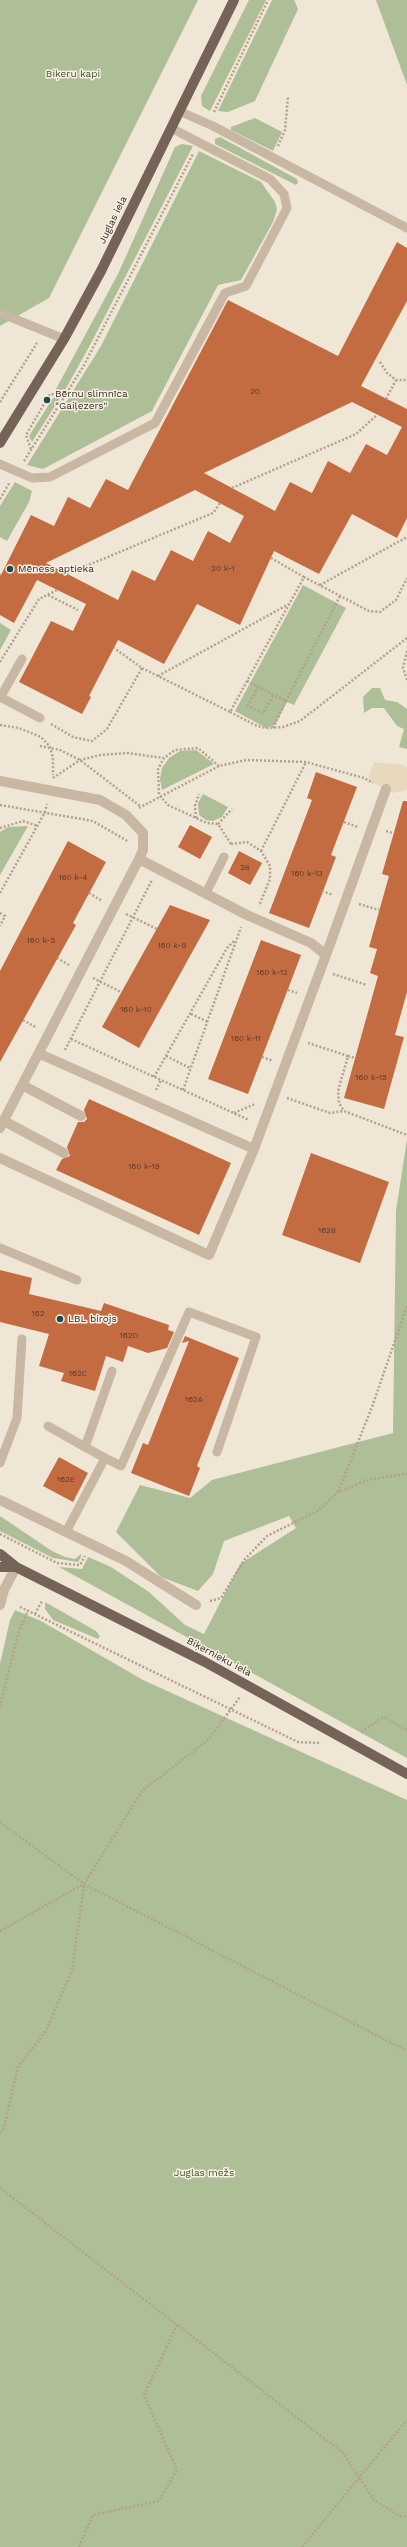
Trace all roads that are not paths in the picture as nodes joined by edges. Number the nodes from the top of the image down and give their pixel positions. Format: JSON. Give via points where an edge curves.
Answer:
{"nodes":[{"id":1,"x":234,"y":0,"type":"edge"},
{"id":2,"x":179,"y":111,"type":"junction"},
{"id":3,"x":171,"y":128,"type":"junction"},
{"id":4,"x":407,"y":228,"type":"edge"},
{"id":5,"x":0,"y":313,"type":"edge"},
{"id":6,"x":64,"y":339,"type":"junction"},
{"id":7,"x":0,"y":443,"type":"edge"},
{"id":8,"x":0,"y":464,"type":"edge"},
{"id":9,"x":22,"y":659,"type":"dead end"},
{"id":10,"x":0,"y":698,"type":"edge"},
{"id":11,"x":40,"y":718,"type":"road end"},
{"id":12,"x":0,"y":782,"type":"edge"},
{"id":13,"x":386,"y":789,"type":"road end"},
{"id":14,"x":141,"y":854,"type":"junction"},
{"id":15,"x":224,"y":857,"type":"road end"},
{"id":16,"x":206,"y":893,"type":"junction"},
{"id":17,"x":326,"y":955,"type":"junction"},
{"id":18,"x":40,"y":1054,"type":"junction"},
{"id":19,"x":22,"y":1085,"type":"junction"},
{"id":20,"x":81,"y":1116,"type":"dead end"},
{"id":21,"x":2,"y":1124,"type":"edge"},
{"id":22,"x":254,"y":1149,"type":"junction"},
{"id":23,"x":64,"y":1153,"type":"dead end"},
{"id":24,"x":0,"y":1158,"type":"edge"},
{"id":25,"x":0,"y":1248,"type":"edge"},
{"id":26,"x":77,"y":1280,"type":"dead end"},
{"id":27,"x":22,"y":1339,"type":"dead end"},
{"id":28,"x":112,"y":1371,"type":"dead end"},
{"id":29,"x":48,"y":1426,"type":"dead end"},
{"id":30,"x":85,"y":1447,"type":"junction"},
{"id":31,"x":217,"y":1452,"type":"dead end"},
{"id":32,"x":105,"y":1458,"type":"junction"},
{"id":33,"x":0,"y":1463,"type":"edge"},
{"id":34,"x":0,"y":1500,"type":"edge"},
{"id":35,"x":66,"y":1532,"type":"junction"},
{"id":36,"x":0,"y":1554,"type":"edge"},
{"id":37,"x":16,"y":1566,"type":"junction"},
{"id":38,"x":0,"y":1567,"type":"edge"},
{"id":39,"x":0,"y":1605,"type":"edge"},
{"id":40,"x":196,"y":1605,"type":"road end"},
{"id":41,"x":407,"y":1774,"type":"edge"}],
"edges":[{"from":1,"to":2,"type":"main road","name":"Juglas iela"},
{"from":2,"to":3,"type":"main road","name":"Juglas iela"},
{"from":2,"to":4,"type":"lane"},
{"from":3,"to":6,"type":"main road","name":"Juglas iela"},
{"from":3,"to":8,"type":"lane","via":[[270,180],[284,194],[287,208],[246,286],[224,293],[155,423],[50,477],[32,478]]},
{"from":5,"to":6,"type":"lane"},
{"from":6,"to":7,"type":"main road","name":"Juglas iela"},
{"from":9,"to":10,"type":"lane"},
{"from":10,"to":11,"type":"lane"},
{"from":12,"to":14,"type":"street","via":[[100,800],[126,815],[143,833]]},
{"from":13,"to":17,"type":"street"},
{"from":14,"to":16,"type":"street","via":[[158,869]]},
{"from":14,"to":18,"type":"street"},
{"from":15,"to":16,"type":"lane"},
{"from":16,"to":17,"type":"street","via":[[311,943]]},
{"from":17,"to":22,"type":"street"},
{"from":18,"to":19,"type":"street"},
{"from":18,"to":22,"type":"street"},
{"from":19,"to":20,"type":"street"},
{"from":19,"to":21,"type":"street"},
{"from":21,"to":23,"type":"street"},
{"from":22,"to":24,"type":"street","via":[[209,1255]]},
{"from":25,"to":26,"type":"lane"},
{"from":27,"to":33,"type":"lane","via":[[16,1418]]},
{"from":28,"to":30,"type":"lane"},
{"from":29,"to":30,"type":"lane"},
{"from":30,"to":32,"type":"lane"},
{"from":31,"to":32,"type":"lane","via":[[256,1338],[189,1312],[121,1466]]},
{"from":32,"to":35,"type":"lane"},
{"from":34,"to":35,"type":"street"},
{"from":35,"to":40,"type":"street","via":[[126,1561]]},
{"from":36,"to":37,"type":"main road","name":"Biķernieku iela"},
{"from":37,"to":38,"type":"main road"},
{"from":37,"to":39,"type":"street"},
{"from":37,"to":41,"type":"main road","name":"Biķernieku iela","via":[[248,1686]]}]}
